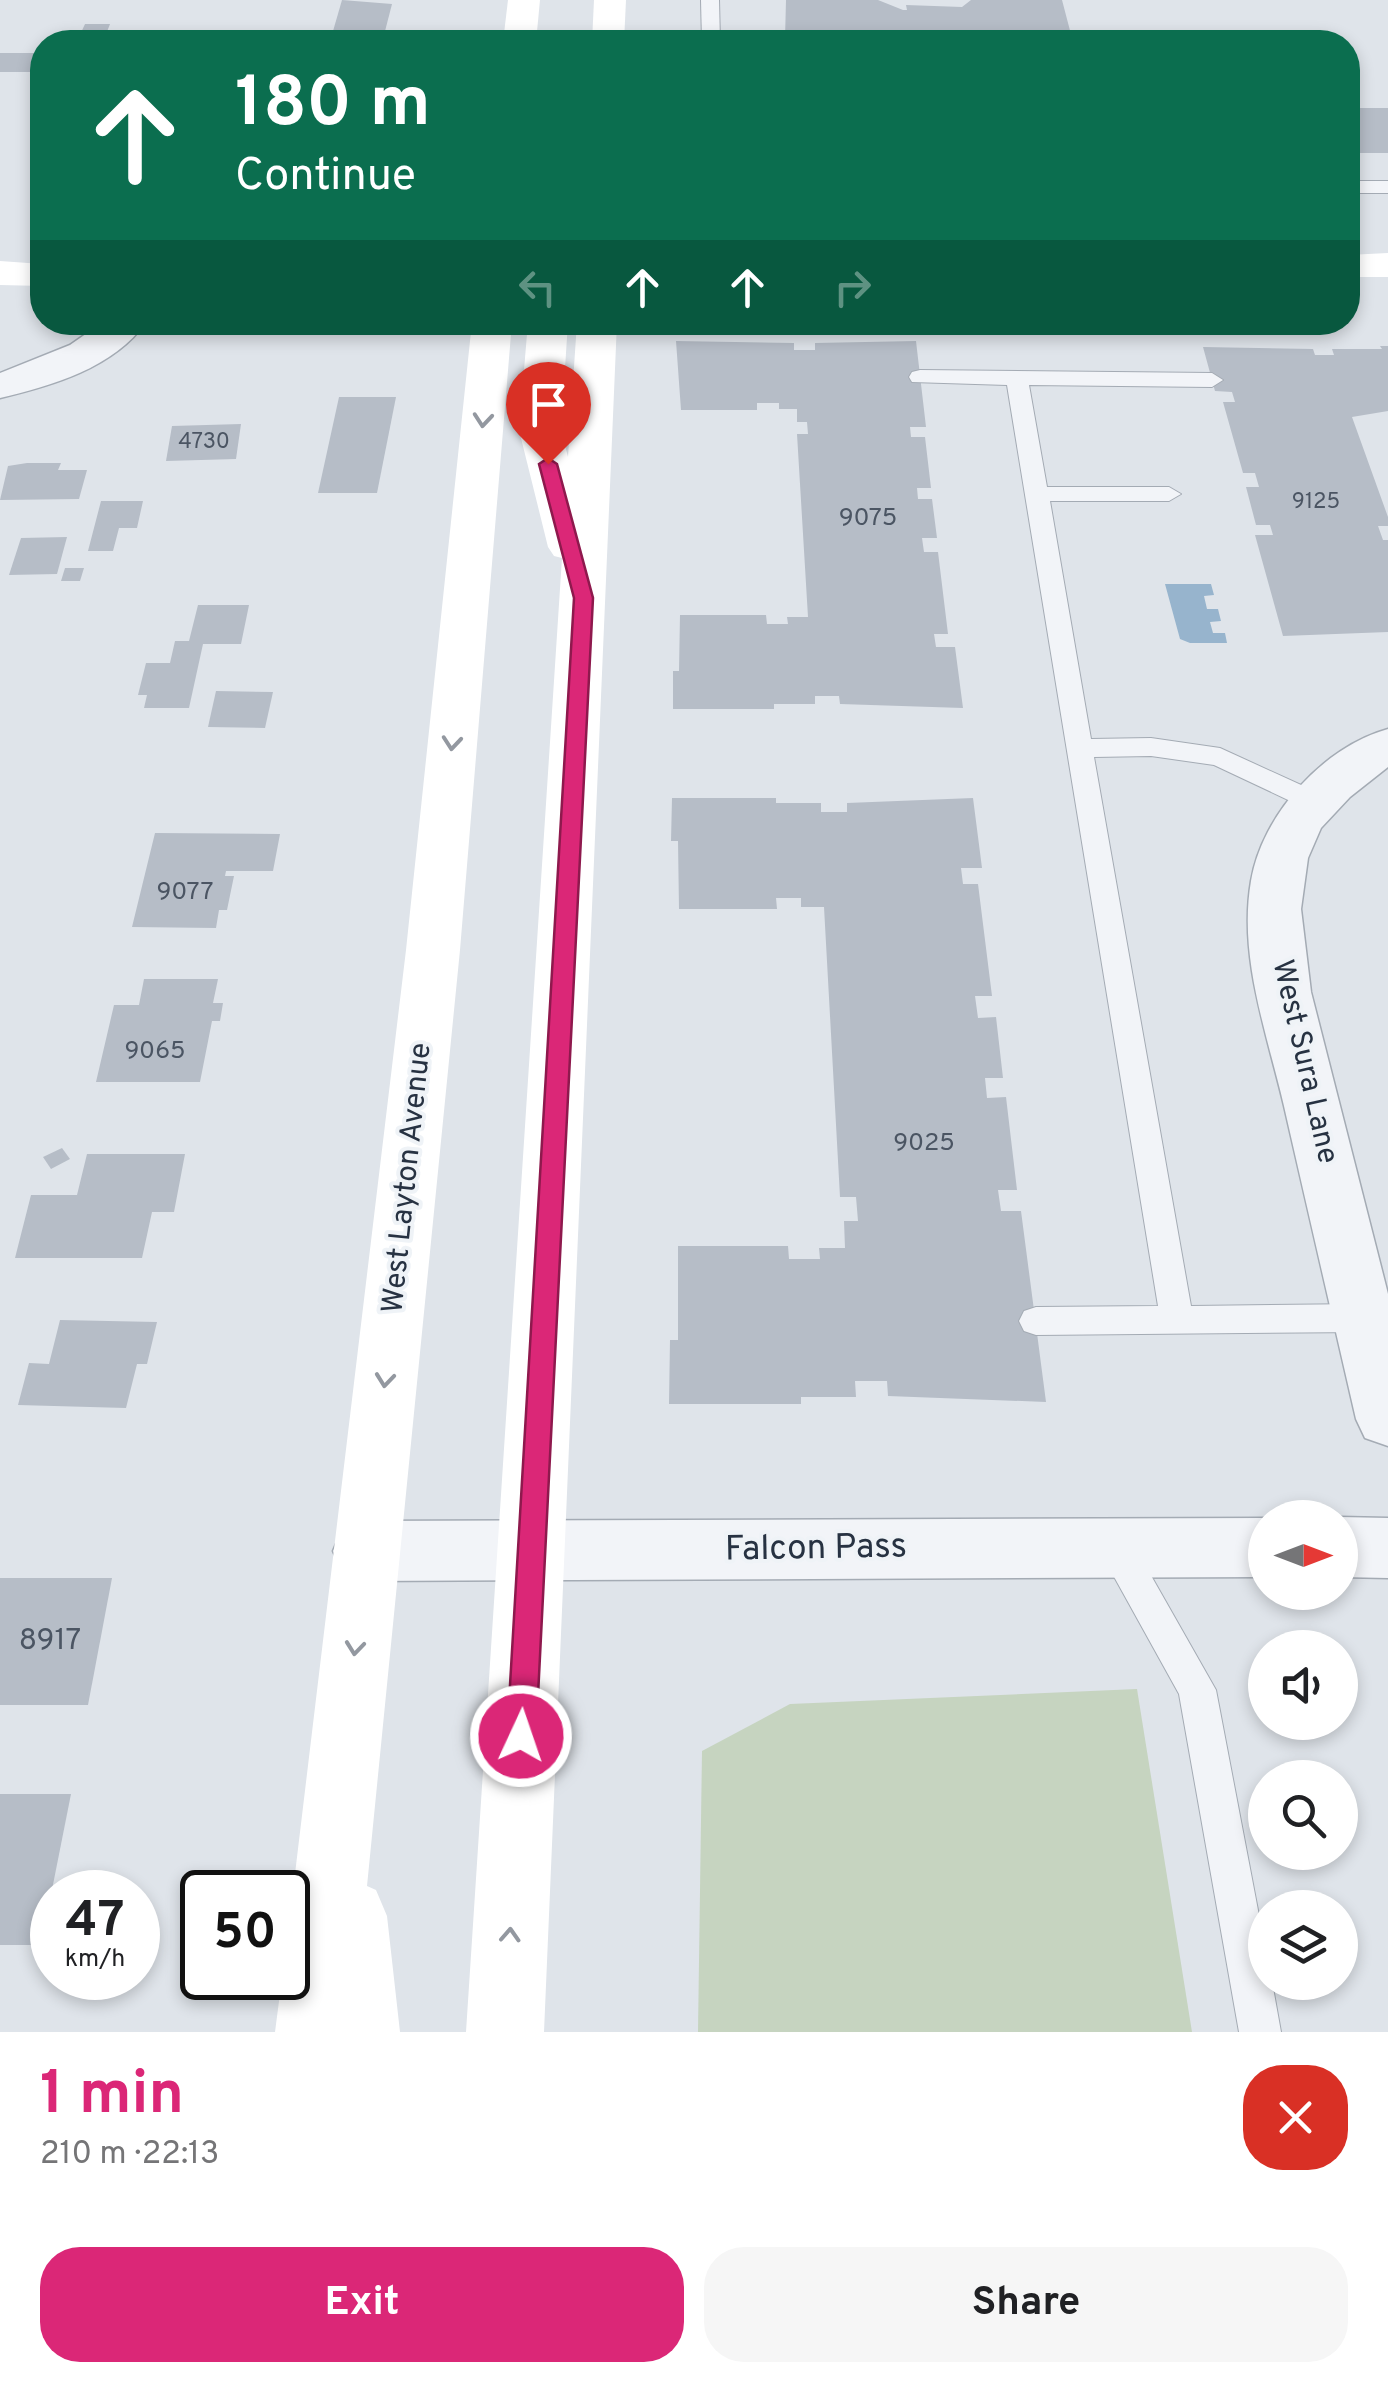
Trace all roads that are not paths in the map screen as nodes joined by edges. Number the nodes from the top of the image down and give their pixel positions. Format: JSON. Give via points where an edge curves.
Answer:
{"nodes":[{"id":1,"x":610,"y":0,"type":"edge"},
{"id":2,"x":710,"y":0,"type":"edge"},
{"id":3,"x":609,"y":30,"type":"edge"},
{"id":4,"x":711,"y":30,"type":"edge"},
{"id":5,"x":1360,"y":187,"type":"edge"},
{"id":6,"x":1388,"y":187,"type":"edge"},
{"id":7,"x":30,"y":249,"type":"edge"},
{"id":8,"x":0,"y":250,"type":"edge"},
{"id":9,"x":1360,"y":266,"type":"edge"},
{"id":10,"x":1388,"y":266,"type":"edge"},
{"id":11,"x":0,"y":274,"type":"edge"},
{"id":12,"x":30,"y":275,"type":"edge"},
{"id":13,"x":109,"y":335,"type":"edge"},
{"id":14,"x":491,"y":335,"type":"edge"},
{"id":15,"x":547,"y":335,"type":"edge"},
{"id":16,"x":596,"y":335,"type":"edge"},
{"id":17,"x":920,"y":377,"type":"dead end"},
{"id":18,"x":1017,"y":378,"type":"junction"},
{"id":19,"x":1212,"y":380,"type":"dead end"},
{"id":20,"x":0,"y":386,"type":"edge"},
{"id":21,"x":1036,"y":494,"type":"junction"},
{"id":22,"x":1169,"y":494,"type":"dead end"},
{"id":23,"x":583,"y":598,"type":"junction"},
{"id":24,"x":1388,"y":744,"type":"edge"},
{"id":25,"x":1079,"y":748,"type":"junction"},
{"id":26,"x":1312,"y":801,"type":"junction"},
{"id":27,"x":1363,"y":1318,"type":"junction"},
{"id":28,"x":1177,"y":1320,"type":"junction"},
{"id":29,"x":1036,"y":1321,"type":"dead end"},
{"id":30,"x":1388,"y":1419,"type":"edge"},
{"id":31,"x":1115,"y":1546,"type":"junction"},
{"id":32,"x":1248,"y":1547,"type":"edge"},
{"id":33,"x":1358,"y":1547,"type":"edge"},
{"id":34,"x":1388,"y":1548,"type":"edge"},
{"id":35,"x":532,"y":1550,"type":"junction"},
{"id":36,"x":366,"y":1552,"type":"junction"},
{"id":37,"x":338,"y":1798,"type":"junction"},
{"id":38,"x":314,"y":2032,"type":"edge"},
{"id":39,"x":361,"y":2032,"type":"edge"},
{"id":40,"x":505,"y":2032,"type":"edge"},
{"id":41,"x":1260,"y":2032,"type":"edge"}],
"edges":[{"from":1,"to":3,"type":"main road"},
{"from":2,"to":4,"type":"lane"},
{"from":5,"to":6,"type":"lane"},
{"from":7,"to":8,"type":"main road"},
{"from":9,"to":10,"type":"main road"},
{"from":11,"to":12,"type":"main road"},
{"from":13,"to":20,"type":"street","via":[[91,349]]},
{"from":14,"to":36,"type":"main road","name":"West Layton Avenue","one_way":true,"via":[[433,950]]},
{"from":15,"to":23,"type":"main road","via":[[540,430]]},
{"from":16,"to":23,"type":"main road"},
{"from":17,"to":18,"type":"lane"},
{"from":18,"to":19,"type":"lane"},
{"from":18,"to":21,"type":"lane"},
{"from":21,"to":22,"type":"lane"},
{"from":21,"to":25,"type":"lane"},
{"from":23,"to":35,"type":"main road"},
{"from":24,"to":26,"type":"street","name":"West Sura Lane"},
{"from":25,"to":26,"type":"lane","via":[[1151,747],[1220,758]]},
{"from":25,"to":28,"type":"lane"},
{"from":26,"to":27,"type":"street","name":"West Sura Lane","via":[[1277,881],[1278,960]]},
{"from":27,"to":28,"type":"lane"},
{"from":27,"to":30,"type":"street","name":"West Sura Lane"},
{"from":28,"to":29,"type":"lane"},
{"from":31,"to":32,"type":"street","name":"Falcon Pass"},
{"from":31,"to":35,"type":"street","name":"Falcon Pass"},
{"from":31,"to":41,"type":"lane","via":[[1196,1690]]},
{"from":33,"to":34,"type":"street"},
{"from":35,"to":36,"type":"street","name":"Falcon Pass"},
{"from":40,"to":35,"type":"main road","one_way":true},
{"from":36,"to":37,"type":"main road","name":"West Layton Avenue","one_way":true},
{"from":37,"to":38,"type":"main road","name":"West Layton Avenue"},
{"from":37,"to":39,"type":"main road"}]}
